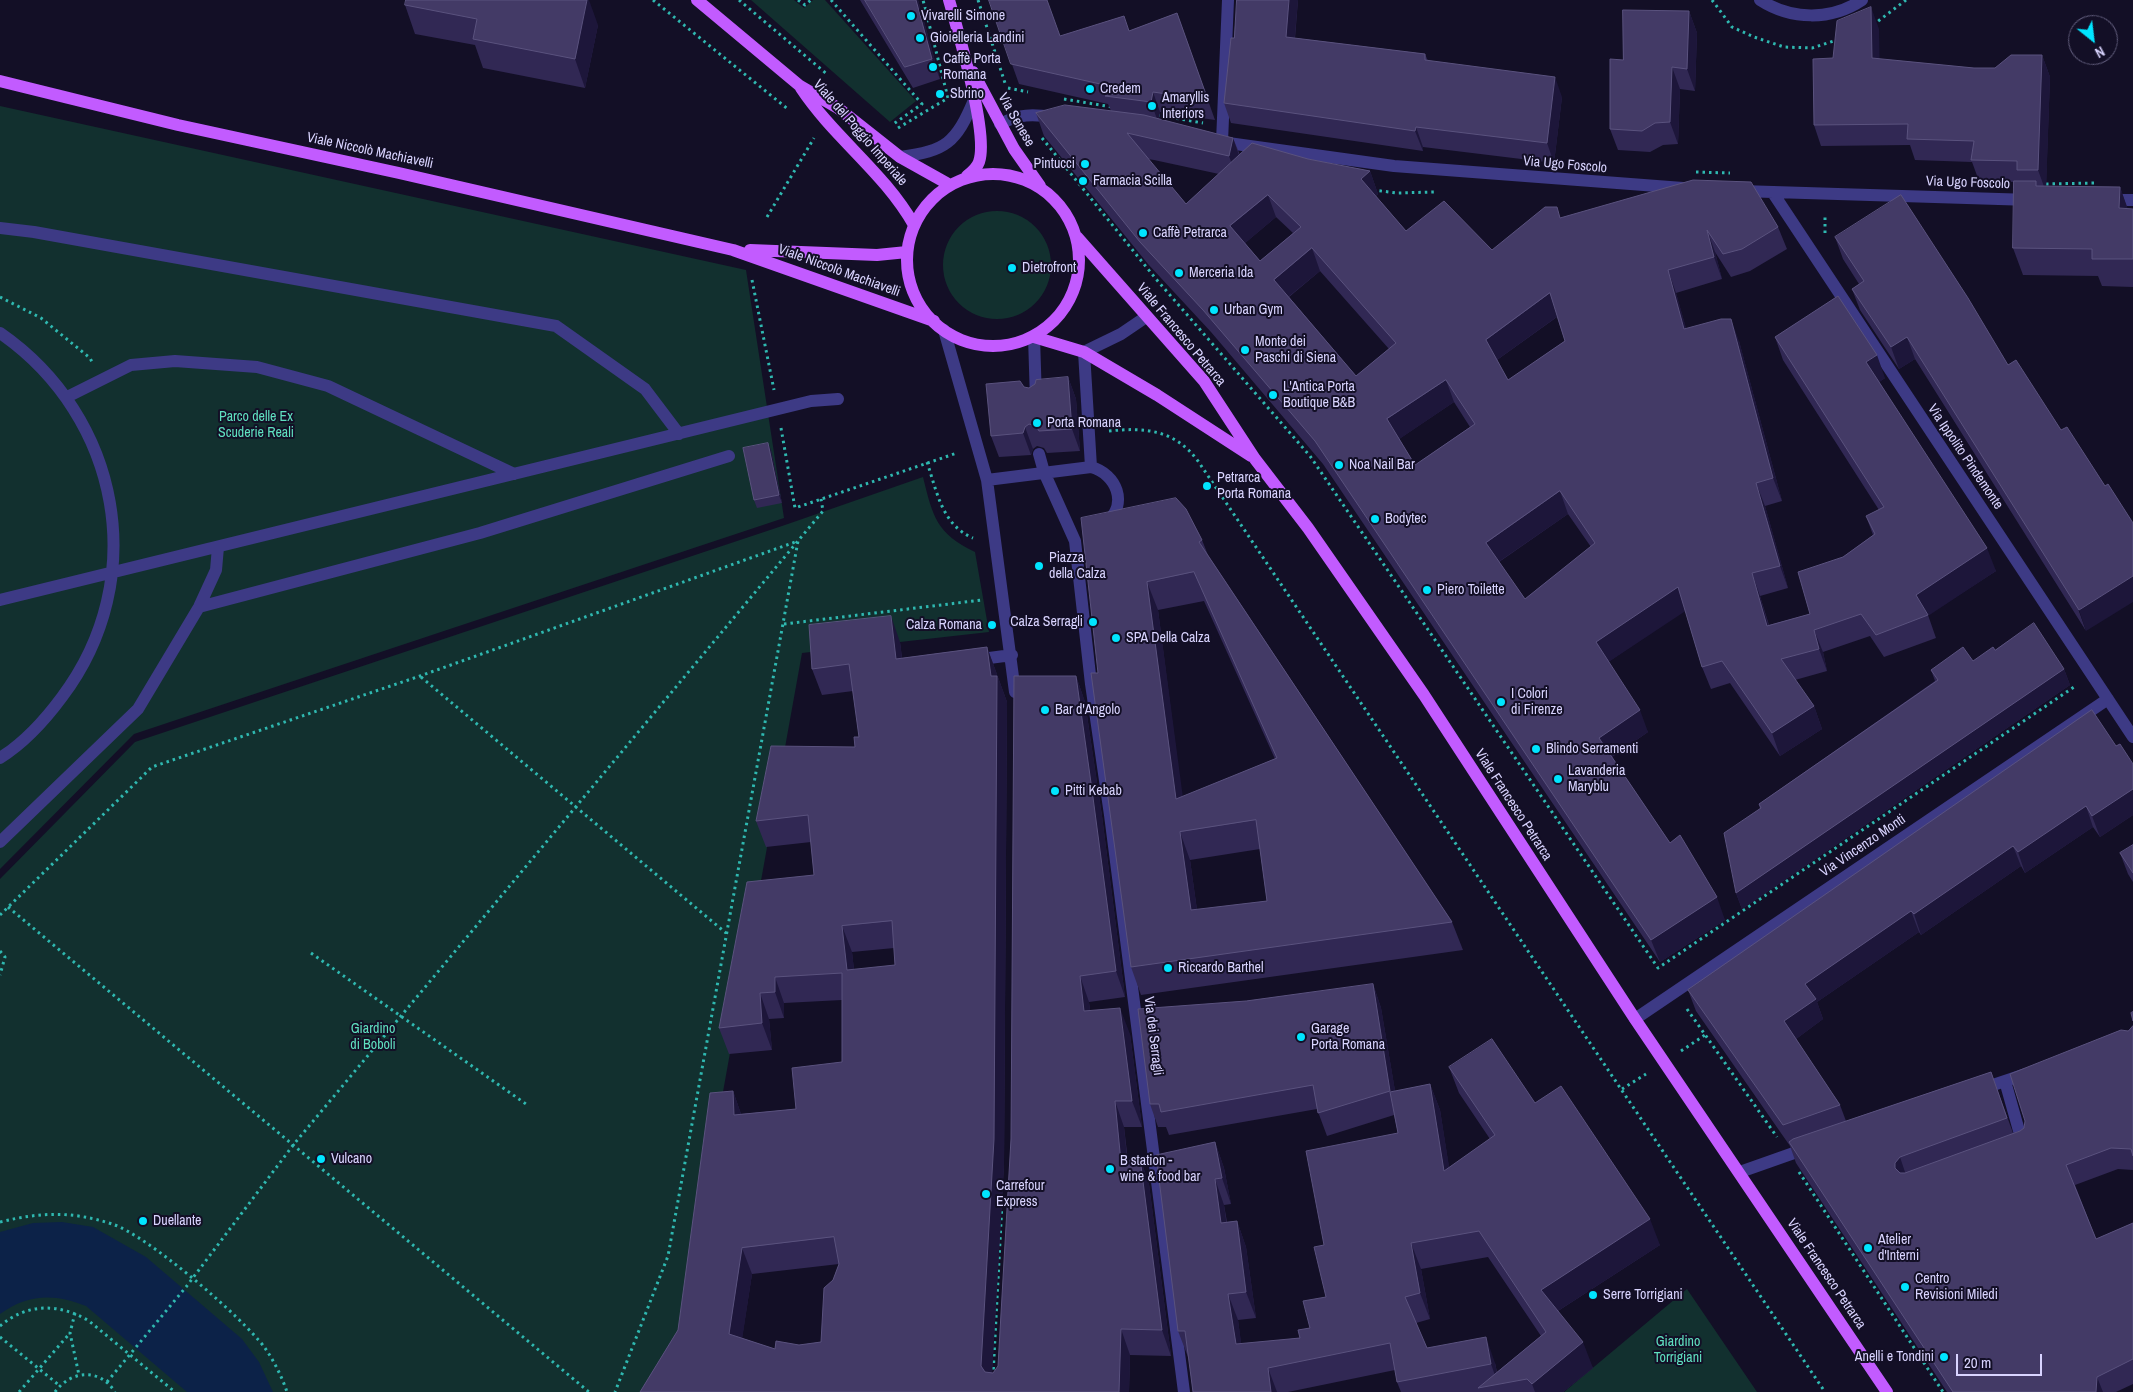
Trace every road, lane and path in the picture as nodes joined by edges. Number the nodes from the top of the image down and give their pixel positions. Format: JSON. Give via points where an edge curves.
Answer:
{"nodes":[{"id":1,"x":653,"y":0,"type":"edge"},
{"id":2,"x":696,"y":0,"type":"edge"},
{"id":3,"x":710,"y":0,"type":"edge"},
{"id":4,"x":739,"y":0,"type":"edge"},
{"id":5,"x":798,"y":0,"type":"edge"},
{"id":6,"x":811,"y":0,"type":"edge"},
{"id":7,"x":831,"y":0,"type":"edge"},
{"id":8,"x":922,"y":0,"type":"edge"},
{"id":9,"x":949,"y":0,"type":"edge"},
{"id":10,"x":978,"y":0,"type":"edge"},
{"id":11,"x":1228,"y":0,"type":"edge"},
{"id":12,"x":1760,"y":0,"type":"edge"},
{"id":13,"x":1862,"y":0,"type":"edge"},
{"id":14,"x":713,"y":14,"type":"junction"},
{"id":15,"x":966,"y":59,"type":"junction"},
{"id":16,"x":0,"y":81,"type":"edge"},
{"id":17,"x":835,"y":81,"type":"dead end"},
{"id":18,"x":800,"y":86,"type":"junction"},
{"id":19,"x":1029,"y":93,"type":"dead end"},
{"id":20,"x":1058,"y":98,"type":"dead end"},
{"id":21,"x":974,"y":100,"type":"junction"},
{"id":22,"x":1116,"y":108,"type":"edge"},
{"id":23,"x":791,"y":112,"type":"dead end"},
{"id":24,"x":1155,"y":114,"type":"dead end"},
{"id":25,"x":1068,"y":119,"type":"edge"},
{"id":26,"x":1000,"y":124,"type":"junction"},
{"id":27,"x":1223,"y":126,"type":"junction"},
{"id":28,"x":816,"y":134,"type":"dead end"},
{"id":29,"x":1040,"y":136,"type":"edge"},
{"id":30,"x":1205,"y":139,"type":"edge"},
{"id":31,"x":1222,"y":142,"type":"junction"},
{"id":32,"x":900,"y":157,"type":"junction"},
{"id":33,"x":1689,"y":172,"type":"dead end"},
{"id":34,"x":1739,"y":173,"type":"dead end"},
{"id":35,"x":965,"y":178,"type":"junction"},
{"id":36,"x":2103,"y":183,"type":"dead end"},
{"id":37,"x":2043,"y":184,"type":"edge"},
{"id":38,"x":950,"y":185,"type":"junction"},
{"id":39,"x":1696,"y":189,"type":"edge"},
{"id":40,"x":1725,"y":190,"type":"edge"},
{"id":41,"x":1045,"y":192,"type":"junction"},
{"id":42,"x":1773,"y":193,"type":"junction"},
{"id":43,"x":2040,"y":200,"type":"edge"},
{"id":44,"x":2096,"y":200,"type":"edge"},
{"id":45,"x":2133,"y":200,"type":"edge"},
{"id":46,"x":767,"y":217,"type":"dead end"},
{"id":47,"x":914,"y":226,"type":"junction"},
{"id":48,"x":0,"y":228,"type":"edge"},
{"id":49,"x":1077,"y":237,"type":"junction"},
{"id":50,"x":734,"y":250,"type":"junction"},
{"id":51,"x":907,"y":252,"type":"junction"},
{"id":52,"x":752,"y":280,"type":"dead end"},
{"id":53,"x":0,"y":297,"type":"edge"},
{"id":54,"x":1146,"y":318,"type":"junction"},
{"id":55,"x":934,"y":321,"type":"junction"},
{"id":56,"x":944,"y":330,"type":"junction"},
{"id":57,"x":0,"y":333,"type":"edge"},
{"id":58,"x":1034,"y":337,"type":"junction"},
{"id":59,"x":1084,"y":352,"type":"junction"},
{"id":60,"x":102,"y":380,"type":"junction"},
{"id":61,"x":67,"y":397,"type":"junction"},
{"id":62,"x":838,"y":399,"type":"dead end"},
{"id":63,"x":1036,"y":402,"type":"edge"},
{"id":64,"x":778,"y":410,"type":"junction"},
{"id":65,"x":1107,"y":431,"type":"dead end"},
{"id":66,"x":679,"y":434,"type":"junction"},
{"id":67,"x":978,"y":446,"type":"junction"},
{"id":68,"x":1039,"y":454,"type":"dead end"},
{"id":69,"x":729,"y":456,"type":"dead end"},
{"id":70,"x":1254,"y":459,"type":"junction"},
{"id":71,"x":927,"y":462,"type":"junction"},
{"id":72,"x":1091,"y":467,"type":"junction"},
{"id":73,"x":1044,"y":472,"type":"junction"},
{"id":74,"x":514,"y":474,"type":"junction"},
{"id":75,"x":987,"y":480,"type":"junction"},
{"id":76,"x":821,"y":499,"type":"junction"},
{"id":77,"x":1100,"y":527,"type":"edge"},
{"id":78,"x":977,"y":540,"type":"dead end"},
{"id":79,"x":798,"y":541,"type":"junction"},
{"id":80,"x":218,"y":547,"type":"junction"},
{"id":81,"x":112,"y":573,"type":"junction"},
{"id":82,"x":1004,"y":597,"type":"junction"},
{"id":83,"x":0,"y":600,"type":"edge"},
{"id":84,"x":199,"y":608,"type":"junction"},
{"id":85,"x":784,"y":624,"type":"junction"},
{"id":86,"x":1012,"y":655,"type":"junction"},
{"id":87,"x":966,"y":661,"type":"edge"},
{"id":88,"x":420,"y":676,"type":"junction"},
{"id":89,"x":1091,"y":684,"type":"junction"},
{"id":90,"x":1075,"y":685,"type":"edge"},
{"id":91,"x":2074,"y":687,"type":"dead end"},
{"id":92,"x":2108,"y":699,"type":"junction"},
{"id":93,"x":1016,"y":704,"type":"edge"},
{"id":94,"x":2133,"y":737,"type":"edge"},
{"id":95,"x":0,"y":758,"type":"edge"},
{"id":96,"x":575,"y":808,"type":"junction"},
{"id":97,"x":0,"y":842,"type":"edge"},
{"id":98,"x":8,"y":907,"type":"junction"},
{"id":99,"x":0,"y":915,"type":"edge"},
{"id":100,"x":726,"y":933,"type":"junction"},
{"id":101,"x":0,"y":951,"type":"edge"},
{"id":102,"x":311,"y":953,"type":"dead end"},
{"id":103,"x":0,"y":975,"type":"edge"},
{"id":104,"x":1686,"y":1008,"type":"edge"},
{"id":105,"x":401,"y":1016,"type":"junction"},
{"id":106,"x":1635,"y":1019,"type":"junction"},
{"id":107,"x":2041,"y":1069,"type":"edge"},
{"id":108,"x":2005,"y":1082,"type":"junction"},
{"id":109,"x":1967,"y":1094,"type":"edge"},
{"id":110,"x":526,"y":1104,"type":"dead end"},
{"id":111,"x":1823,"y":1143,"type":"edge"},
{"id":112,"x":294,"y":1144,"type":"junction"},
{"id":113,"x":2007,"y":1151,"type":"edge"},
{"id":114,"x":1788,"y":1155,"type":"junction"},
{"id":115,"x":1740,"y":1172,"type":"junction"},
{"id":116,"x":1002,"y":1194,"type":"dead end"},
{"id":117,"x":0,"y":1222,"type":"edge"},
{"id":118,"x":192,"y":1279,"type":"junction"},
{"id":119,"x":75,"y":1313,"type":"junction"},
{"id":120,"x":0,"y":1326,"type":"edge"},
{"id":121,"x":70,"y":1333,"type":"junction"},
{"id":122,"x":0,"y":1338,"type":"edge"},
{"id":123,"x":130,"y":1355,"type":"junction"},
{"id":124,"x":39,"y":1369,"type":"junction"},
{"id":125,"x":79,"y":1375,"type":"junction"},
{"id":126,"x":107,"y":1382,"type":"junction"},
{"id":127,"x":992,"y":1382,"type":"edge"},
{"id":128,"x":60,"y":1386,"type":"junction"},
{"id":129,"x":19,"y":1392,"type":"edge"},
{"id":130,"x":56,"y":1392,"type":"edge"},
{"id":131,"x":115,"y":1392,"type":"edge"},
{"id":132,"x":175,"y":1392,"type":"edge"},
{"id":133,"x":287,"y":1392,"type":"edge"},
{"id":134,"x":589,"y":1392,"type":"edge"},
{"id":135,"x":615,"y":1392,"type":"edge"},
{"id":136,"x":1184,"y":1392,"type":"edge"},
{"id":137,"x":1825,"y":1392,"type":"edge"},
{"id":138,"x":1887,"y":1392,"type":"edge"},
{"id":139,"x":1942,"y":1392,"type":"edge"}],
"edges":[{"from":1,"to":23,"type":"path"},
{"from":2,"to":14,"type":"main road","name":"Viale del Poggio Imperiale"},
{"from":3,"to":14,"type":"street"},
{"from":4,"to":17,"type":"path"},
{"from":5,"to":6,"type":"path","via":[[804,5]]},
{"from":7,"to":8,"type":"path","via":[[922,104],[890,127],[894,131],[948,98]]},
{"from":9,"to":15,"type":"main road","name":"Via Senese"},
{"from":10,"to":19,"type":"path","via":[[1006,86],[1010,90]]},
{"from":11,"to":27,"type":"street"},
{"from":12,"to":13,"type":"street","via":[[1771,7],[1805,16],[1841,11]]},
{"from":14,"to":18,"type":"main road","name":"Viale del Poggio Imperiale"},
{"from":15,"to":21,"type":"main road","name":"Via Senese"},
{"from":15,"to":26,"type":"main road","name":"Via Senese"},
{"from":16,"to":50,"type":"main road","name":"Viale Niccolò Machiavelli","via":[[178,125]]},
{"from":18,"to":32,"type":"main road","name":"Viale del Poggio Imperiale","via":[[838,108]]},
{"from":18,"to":47,"type":"main road","name":"Viale del Poggio Imperiale","via":[[827,121],[891,190]]},
{"from":20,"to":22,"type":"path"},
{"from":21,"to":32,"type":"street","via":[[956,137],[931,151]]},
{"from":21,"to":35,"type":"main road","name":"Via Senese","via":[[981,153],[976,168]]},
{"from":24,"to":27,"type":"path"},
{"from":25,"to":26,"type":"street","via":[[1030,114]]},
{"from":26,"to":41,"type":"main road","name":"Via Senese"},
{"from":27,"to":31,"type":"street"},
{"from":28,"to":46,"type":"path"},
{"from":29,"to":91,"type":"path","via":[[1156,279],[1310,456],[1658,968]]},
{"from":30,"to":31,"type":"street","name":"Via Ugo Foscolo"},
{"from":31,"to":39,"type":"street","name":"Via Ugo Foscolo","via":[[1394,166]]},
{"from":32,"to":38,"type":"main road","name":"Viale del Poggio Imperiale"},
{"from":33,"to":34,"type":"path"},
{"from":35,"to":38,"type":"main road"},
{"from":35,"to":41,"type":"main road","via":[[999,172],[1019,177]]},
{"from":36,"to":37,"type":"path"},
{"from":38,"to":47,"type":"main road","via":[[932,200]]},
{"from":40,"to":42,"type":"street","name":"Via Ugo Foscolo"},
{"from":41,"to":49,"type":"main road","via":[[1064,212]]},
{"from":42,"to":43,"type":"street","name":"Via Ugo Foscolo"},
{"from":42,"to":92,"type":"street","name":"Via Ippolito Pindemonte"},
{"from":44,"to":45,"type":"street"},
{"from":47,"to":51,"type":"main road"},
{"from":48,"to":66,"type":"street","via":[[556,326],[645,389]]},
{"from":49,"to":54,"type":"main road","name":"Viale Francesco Petrarca"},
{"from":49,"to":58,"type":"main road","via":[[1078,278],[1074,292],[1057,318]]},
{"from":50,"to":51,"type":"main road","name":"Viale Niccolò Machiavelli","via":[[877,255]]},
{"from":50,"to":55,"type":"main road","name":"Viale Niccolò Machiavelli"},
{"from":51,"to":55,"type":"main road","via":[[910,286],[919,304]]},
{"from":52,"to":64,"type":"path"},
{"from":53,"to":60,"type":"path","via":[[41,318],[90,358]]},
{"from":54,"to":59,"type":"street"},
{"from":54,"to":70,"type":"main road","name":"Viale Francesco Petrarca","via":[[1204,381]]},
{"from":55,"to":56,"type":"main road"},
{"from":56,"to":58,"type":"main road","via":[[963,341],[981,346],[996,347]]},
{"from":56,"to":67,"type":"street"},
{"from":57,"to":61,"type":"street","via":[[26,351]]},
{"from":58,"to":59,"type":"main road","name":"Viale Francesco Petrarca"},
{"from":58,"to":63,"type":"street"},
{"from":59,"to":70,"type":"main road","name":"Viale Francesco Petrarca"},
{"from":59,"to":72,"type":"street"},
{"from":60,"to":61,"type":"street"},
{"from":60,"to":74,"type":"street","via":[[131,365],[176,360],[257,367],[328,386]]},
{"from":61,"to":81,"type":"street","via":[[86,429],[110,499]]},
{"from":62,"to":64,"type":"street","via":[[811,401]]},
{"from":64,"to":66,"type":"street"},
{"from":64,"to":76,"type":"path","via":[[795,508]]},
{"from":65,"to":137,"type":"path","via":[[1151,430],[1180,442],[1198,461]]},
{"from":66,"to":74,"type":"street"},
{"from":67,"to":71,"type":"path"},
{"from":67,"to":75,"type":"street"},
{"from":68,"to":73,"type":"street"},
{"from":69,"to":84,"type":"street","via":[[480,533]]},
{"from":70,"to":106,"type":"main road","name":"Viale Francesco Petrarca","via":[[1308,528],[1424,695]]},
{"from":71,"to":76,"type":"path"},
{"from":71,"to":78,"type":"path","via":[[952,525]]},
{"from":72,"to":73,"type":"street"},
{"from":72,"to":77,"type":"street","via":[[1111,479],[1118,496],[1117,512]]},
{"from":73,"to":75,"type":"street"},
{"from":73,"to":89,"type":"street","via":[[1079,538]]},
{"from":74,"to":80,"type":"street"},
{"from":75,"to":82,"type":"street"},
{"from":76,"to":79,"type":"path","via":[[823,511]]},
{"from":79,"to":85,"type":"path"},
{"from":79,"to":88,"type":"path"},
{"from":79,"to":96,"type":"path"},
{"from":80,"to":81,"type":"street"},
{"from":80,"to":84,"type":"street","via":[[216,570]]},
{"from":81,"to":83,"type":"street"},
{"from":81,"to":95,"type":"street","via":[[100,627],[77,677],[44,721]]},
{"from":82,"to":85,"type":"path"},
{"from":82,"to":86,"type":"street"},
{"from":84,"to":97,"type":"street","via":[[138,710]]},
{"from":85,"to":100,"type":"path"},
{"from":86,"to":87,"type":"street"},
{"from":86,"to":93,"type":"street","via":[[1020,688]]},
{"from":88,"to":96,"type":"path"},
{"from":88,"to":98,"type":"path","via":[[152,767]]},
{"from":89,"to":90,"type":"street"},
{"from":89,"to":136,"type":"street","name":"Via dei Serragli"},
{"from":92,"to":94,"type":"street","name":"Via Ippolito Pindemonte"},
{"from":92,"to":106,"type":"street","name":"Via Vincenzo Monti"},
{"from":96,"to":100,"type":"path"},
{"from":96,"to":105,"type":"path"},
{"from":98,"to":99,"type":"path"},
{"from":98,"to":112,"type":"path"},
{"from":100,"to":135,"type":"path","via":[[668,1256]]},
{"from":101,"to":103,"type":"path","via":[[5,957]]},
{"from":102,"to":105,"type":"path"},
{"from":104,"to":114,"type":"path"},
{"from":105,"to":110,"type":"path"},
{"from":105,"to":112,"type":"path"},
{"from":106,"to":115,"type":"main road","name":"Viale Francesco Petrarca"},
{"from":107,"to":108,"type":"street"},
{"from":108,"to":109,"type":"street"},
{"from":108,"to":113,"type":"street","via":[[2025,1144]]},
{"from":111,"to":114,"type":"street"},
{"from":112,"to":118,"type":"path"},
{"from":112,"to":134,"type":"path"},
{"from":114,"to":115,"type":"street"},
{"from":114,"to":139,"type":"path"},
{"from":115,"to":138,"type":"main road","name":"Viale Francesco Petrarca"},
{"from":116,"to":127,"type":"path"},
{"from":117,"to":118,"type":"path","via":[[32,1214],[61,1213],[114,1225],[136,1236]]},
{"from":118,"to":123,"type":"path"},
{"from":118,"to":133,"type":"path","via":[[252,1332],[266,1349]]},
{"from":119,"to":120,"type":"path","via":[[57,1308],[33,1308]]},
{"from":119,"to":121,"type":"path"},
{"from":119,"to":123,"type":"path","via":[[89,1320]]},
{"from":121,"to":124,"type":"path"},
{"from":121,"to":125,"type":"path"},
{"from":122,"to":124,"type":"path"},
{"from":123,"to":126,"type":"path"},
{"from":123,"to":132,"type":"path"},
{"from":124,"to":128,"type":"path"},
{"from":124,"to":129,"type":"path"},
{"from":125,"to":126,"type":"path","via":[[94,1375]]},
{"from":125,"to":128,"type":"path"},
{"from":126,"to":131,"type":"path"},
{"from":128,"to":130,"type":"path"}]}
